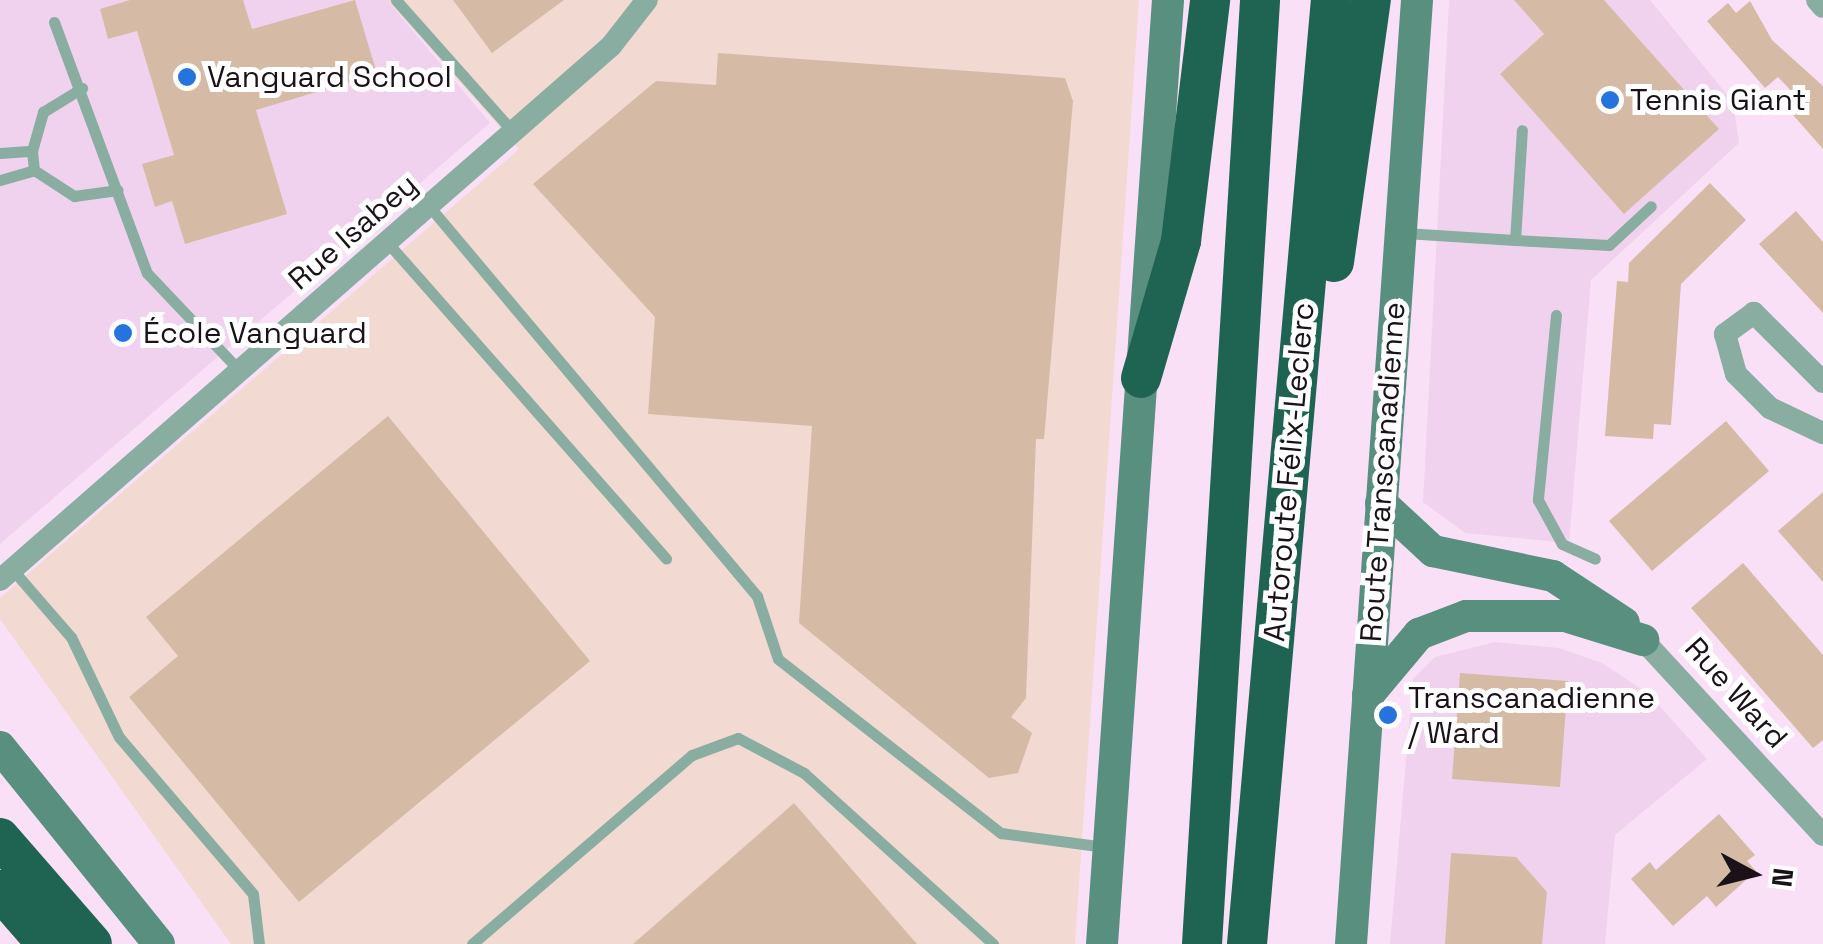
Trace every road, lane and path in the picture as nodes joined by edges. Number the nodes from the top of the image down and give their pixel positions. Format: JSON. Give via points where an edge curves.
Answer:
{"nodes":[{"id":1,"x":396,"y":0,"type":"edge"},
{"id":2,"x":648,"y":0,"type":"edge"},
{"id":3,"x":1168,"y":0,"type":"edge"},
{"id":4,"x":1210,"y":0,"type":"edge"},
{"id":5,"x":1260,"y":0,"type":"edge"},
{"id":6,"x":1330,"y":0,"type":"edge"},
{"id":7,"x":1371,"y":0,"type":"edge"},
{"id":8,"x":1417,"y":0,"type":"edge"},
{"id":9,"x":1817,"y":0,"type":"edge"},
{"id":10,"x":1823,"y":7,"type":"edge"},
{"id":11,"x":54,"y":22,"type":"dead end"},
{"id":12,"x":82,"y":88,"type":"junction"},
{"id":13,"x":1522,"y":130,"type":"dead end"},
{"id":14,"x":513,"y":132,"type":"junction"},
{"id":15,"x":32,"y":150,"type":"junction"},
{"id":16,"x":0,"y":153,"type":"edge"},
{"id":17,"x":34,"y":170,"type":"junction"},
{"id":18,"x":0,"y":180,"type":"edge"},
{"id":19,"x":118,"y":190,"type":"junction"},
{"id":20,"x":428,"y":206,"type":"junction"},
{"id":21,"x":1650,"y":206,"type":"dead end"},
{"id":22,"x":1400,"y":232,"type":"junction"},
{"id":23,"x":1515,"y":240,"type":"junction"},
{"id":24,"x":387,"y":242,"type":"junction"},
{"id":25,"x":1556,"y":315,"type":"dead end"},
{"id":26,"x":240,"y":371,"type":"junction"},
{"id":27,"x":1141,"y":378,"type":"junction"},
{"id":28,"x":1823,"y":382,"type":"edge"},
{"id":29,"x":1823,"y":433,"type":"edge"},
{"id":30,"x":1291,"y":456,"type":"junction"},
{"id":31,"x":1381,"y":503,"type":"junction"},
{"id":32,"x":666,"y":558,"type":"dead end"},
{"id":33,"x":1595,"y":559,"type":"dead end"},
{"id":34,"x":6,"y":575,"type":"edge"},
{"id":35,"x":1643,"y":640,"type":"junction"},
{"id":36,"x":1368,"y":696,"type":"junction"},
{"id":37,"x":0,"y":746,"type":"edge"},
{"id":38,"x":1823,"y":835,"type":"edge"},
{"id":39,"x":0,"y":838,"type":"edge"},
{"id":40,"x":1109,"y":847,"type":"junction"},
{"id":41,"x":0,"y":890,"type":"edge"},
{"id":42,"x":47,"y":944,"type":"edge"},
{"id":43,"x":92,"y":944,"type":"edge"},
{"id":44,"x":160,"y":944,"type":"edge"},
{"id":45,"x":259,"y":944,"type":"edge"},
{"id":46,"x":472,"y":944,"type":"edge"},
{"id":47,"x":992,"y":944,"type":"edge"},
{"id":48,"x":1102,"y":944,"type":"edge"},
{"id":49,"x":1202,"y":944,"type":"edge"},
{"id":50,"x":1247,"y":944,"type":"edge"},
{"id":51,"x":1351,"y":944,"type":"edge"}],
"edges":[{"from":1,"to":14,"type":"lane"},
{"from":2,"to":14,"type":"street","name":"Rue Isabey","via":[[624,34]]},
{"from":3,"to":27,"type":"main road"},
{"from":4,"to":27,"type":"highway","via":[[1181,241]]},
{"from":5,"to":49,"type":"highway","name":"Autoroute Félix-Leclerc"},
{"from":6,"to":30,"type":"highway","name":"Autoroute Félix-Leclerc"},
{"from":7,"to":30,"type":"highway","via":[[1331,288]]},
{"from":8,"to":22,"type":"main road","name":"Route Transcanadienne"},
{"from":9,"to":10,"type":"street"},
{"from":11,"to":12,"type":"lane"},
{"from":12,"to":15,"type":"lane","via":[[43,112]]},
{"from":12,"to":19,"type":"lane"},
{"from":13,"to":23,"type":"lane"},
{"from":14,"to":20,"type":"street","name":"Rue Isabey"},
{"from":15,"to":16,"type":"lane"},
{"from":15,"to":17,"type":"lane"},
{"from":17,"to":18,"type":"lane"},
{"from":17,"to":19,"type":"lane","via":[[74,196]]},
{"from":19,"to":26,"type":"lane","via":[[147,273]]},
{"from":20,"to":24,"type":"street","name":"Rue Isabey"},
{"from":20,"to":40,"type":"lane","via":[[757,596],[778,659],[1001,833]]},
{"from":21,"to":23,"type":"lane","via":[[1609,245]]},
{"from":22,"to":23,"type":"lane"},
{"from":22,"to":31,"type":"main road","name":"Route Transcanadienne"},
{"from":24,"to":26,"type":"street","name":"Rue Isabey"},
{"from":24,"to":32,"type":"lane"},
{"from":25,"to":33,"type":"lane","via":[[1538,500],[1562,544]]},
{"from":26,"to":34,"type":"street","name":"Rue Isabey"},
{"from":27,"to":40,"type":"main road"},
{"from":28,"to":29,"type":"street","via":[[1754,313],[1725,334],[1736,374],[1770,408]]},
{"from":30,"to":50,"type":"highway","name":"Autoroute Félix-Leclerc"},
{"from":31,"to":35,"type":"main road","via":[[1432,552],[1562,580]]},
{"from":31,"to":36,"type":"main road","name":"Route Transcanadienne"},
{"from":34,"to":45,"type":"lane","via":[[71,638],[119,737],[253,894]]},
{"from":35,"to":36,"type":"main road","via":[[1565,616],[1466,616],[1419,634]]},
{"from":35,"to":38,"type":"street","name":"Rue Ward"},
{"from":36,"to":51,"type":"main road","name":"Route Transcanadienne"},
{"from":37,"to":44,"type":"main road"},
{"from":39,"to":43,"type":"highway"},
{"from":40,"to":48,"type":"main road"},
{"from":41,"to":42,"type":"highway"},
{"from":46,"to":47,"type":"lane","via":[[692,755],[738,738],[804,773]]}]}
